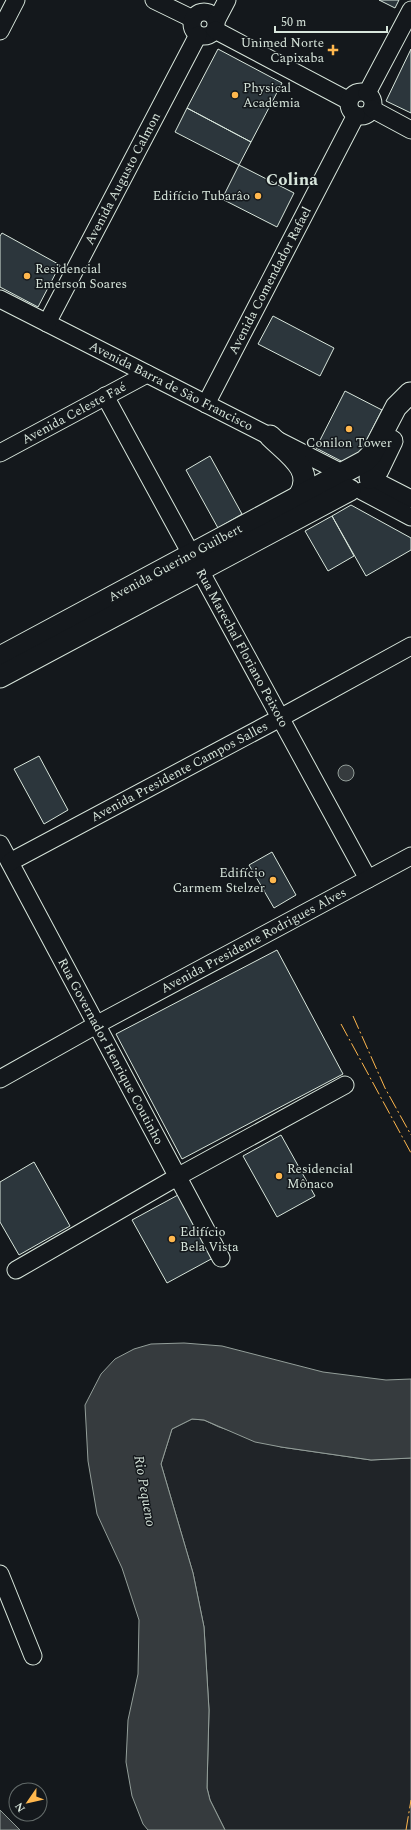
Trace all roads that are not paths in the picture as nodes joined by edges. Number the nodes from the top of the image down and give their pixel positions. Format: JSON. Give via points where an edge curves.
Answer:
{"nodes":[{"id":1,"x":16,"y":0,"type":"edge"},
{"id":2,"x":154,"y":0,"type":"edge"},
{"id":3,"x":227,"y":0,"type":"edge"},
{"id":4,"x":411,"y":10,"type":"edge"},
{"id":5,"x":200,"y":11,"type":"edge"},
{"id":6,"x":216,"y":26,"type":"junction"},
{"id":7,"x":0,"y":30,"type":"edge"},
{"id":8,"x":198,"y":35,"type":"junction"},
{"id":9,"x":361,"y":105,"type":"junction"},
{"id":10,"x":411,"y":130,"type":"edge"},
{"id":11,"x":0,"y":299,"type":"edge"},
{"id":12,"x":48,"y":323,"type":"junction"},
{"id":13,"x":147,"y":374,"type":"junction"},
{"id":14,"x":410,"y":392,"type":"edge"},
{"id":15,"x":105,"y":396,"type":"junction"},
{"id":16,"x":206,"y":404,"type":"junction"},
{"id":17,"x":270,"y":436,"type":"junction"},
{"id":18,"x":0,"y":453,"type":"edge"},
{"id":19,"x":355,"y":480,"type":"junction"},
{"id":20,"x":299,"y":496,"type":"junction"},
{"id":21,"x":411,"y":499,"type":"edge"},
{"id":22,"x":411,"y":517,"type":"edge"},
{"id":23,"x":196,"y":562,"type":"junction"},
{"id":24,"x":411,"y":646,"type":"edge"},
{"id":25,"x":0,"y":657,"type":"edge"},
{"id":26,"x":0,"y":677,"type":"edge"},
{"id":27,"x":280,"y":718,"type":"junction"},
{"id":28,"x":0,"y":844,"type":"edge"},
{"id":29,"x":411,"y":856,"type":"edge"},
{"id":30,"x":10,"y":862,"type":"junction"},
{"id":31,"x":368,"y":879,"type":"junction"},
{"id":32,"x":96,"y":1025,"type":"junction"},
{"id":33,"x":0,"y":1079,"type":"edge"},
{"id":34,"x":345,"y":1084,"type":"dead end"},
{"id":35,"x":177,"y":1177,"type":"junction"},
{"id":36,"x":220,"y":1258,"type":"dead end"},
{"id":37,"x":16,"y":1270,"type":"dead end"},
{"id":38,"x":0,"y":1574,"type":"edge"},
{"id":39,"x":33,"y":1656,"type":"dead end"}],
"edges":[{"from":1,"to":7,"type":"street"},
{"from":2,"to":5,"type":"street"},
{"from":3,"to":6,"type":"street"},
{"from":4,"to":9,"type":"street","name":"Avenida Comendador Rafael"},
{"from":5,"to":6,"type":"street","via":[[210,13]]},
{"from":5,"to":8,"type":"street","via":[[192,28]]},
{"from":6,"to":8,"type":"street","via":[[208,36]]},
{"from":6,"to":9,"type":"street"},
{"from":8,"to":12,"type":"street","name":"Avenida Augusto Calmon"},
{"from":9,"to":10,"type":"street"},
{"from":9,"to":16,"type":"street","name":"Avenida Comendador Rafael"},
{"from":11,"to":12,"type":"street","name":"Avenida Barra de São Francisco"},
{"from":12,"to":13,"type":"street","name":"Avenida Barra de São Francisco"},
{"from":13,"to":15,"type":"street","name":"Avenida Celeste Faé"},
{"from":13,"to":16,"type":"street","name":"Avenida Barra de São Francisco"},
{"from":14,"to":19,"type":"main road","via":[[396,407]]},
{"from":15,"to":18,"type":"street","name":"Avenida Celeste Faé"},
{"from":15,"to":23,"type":"street","name":"Rua Marechal Floriano Peixoto"},
{"from":16,"to":17,"type":"street","name":"Avenida Barra de São Francisco"},
{"from":17,"to":19,"type":"street","name":"Avenida Barra de São Francisco"},
{"from":17,"to":20,"type":"main road","via":[[299,465],[305,476],[305,487]]},
{"from":19,"to":20,"type":"main road","name":"Avenida Guerino Guilbert"},
{"from":19,"to":21,"type":"street","name":"Avenida Barra de São Francisco"},
{"from":19,"to":22,"type":"street","name":"Avenida Barra de São Francisco"},
{"from":19,"to":23,"type":"main road","name":"Avenida Guerino Guilbert"},
{"from":20,"to":23,"type":"main road","name":"Avenida Guerino Guilbert"},
{"from":23,"to":25,"type":"main road","name":"Avenida Guerino Guilbert"},
{"from":23,"to":26,"type":"main road","name":"Avenida Guerino Guilbert"},
{"from":23,"to":27,"type":"street","name":"Rua Marechal Floriano Peixoto"},
{"from":24,"to":27,"type":"street","name":"Avenida Presidente Campos Salles"},
{"from":27,"to":30,"type":"street","name":"Avenida Presidente Campos Salles"},
{"from":27,"to":31,"type":"street","name":"Rua Marechal Floriano Peixoto"},
{"from":28,"to":30,"type":"street","name":"Rua Governador Henrique Coutinho"},
{"from":29,"to":31,"type":"street","name":"Avenida Presidente Rodrigues Alves"},
{"from":30,"to":32,"type":"street","name":"Rua Governador Henrique Coutinho"},
{"from":31,"to":32,"type":"street","name":"Avenida Presidente Rodrigues Alves"},
{"from":32,"to":33,"type":"street","name":"Avenida Presidente Rodrigues Alves"},
{"from":32,"to":35,"type":"street","name":"Rua Governador Henrique Coutinho"},
{"from":34,"to":35,"type":"street"},
{"from":35,"to":36,"type":"street","name":"Rua Governador Henrique Coutinho"},
{"from":35,"to":37,"type":"street"},
{"from":38,"to":39,"type":"street"}]}
